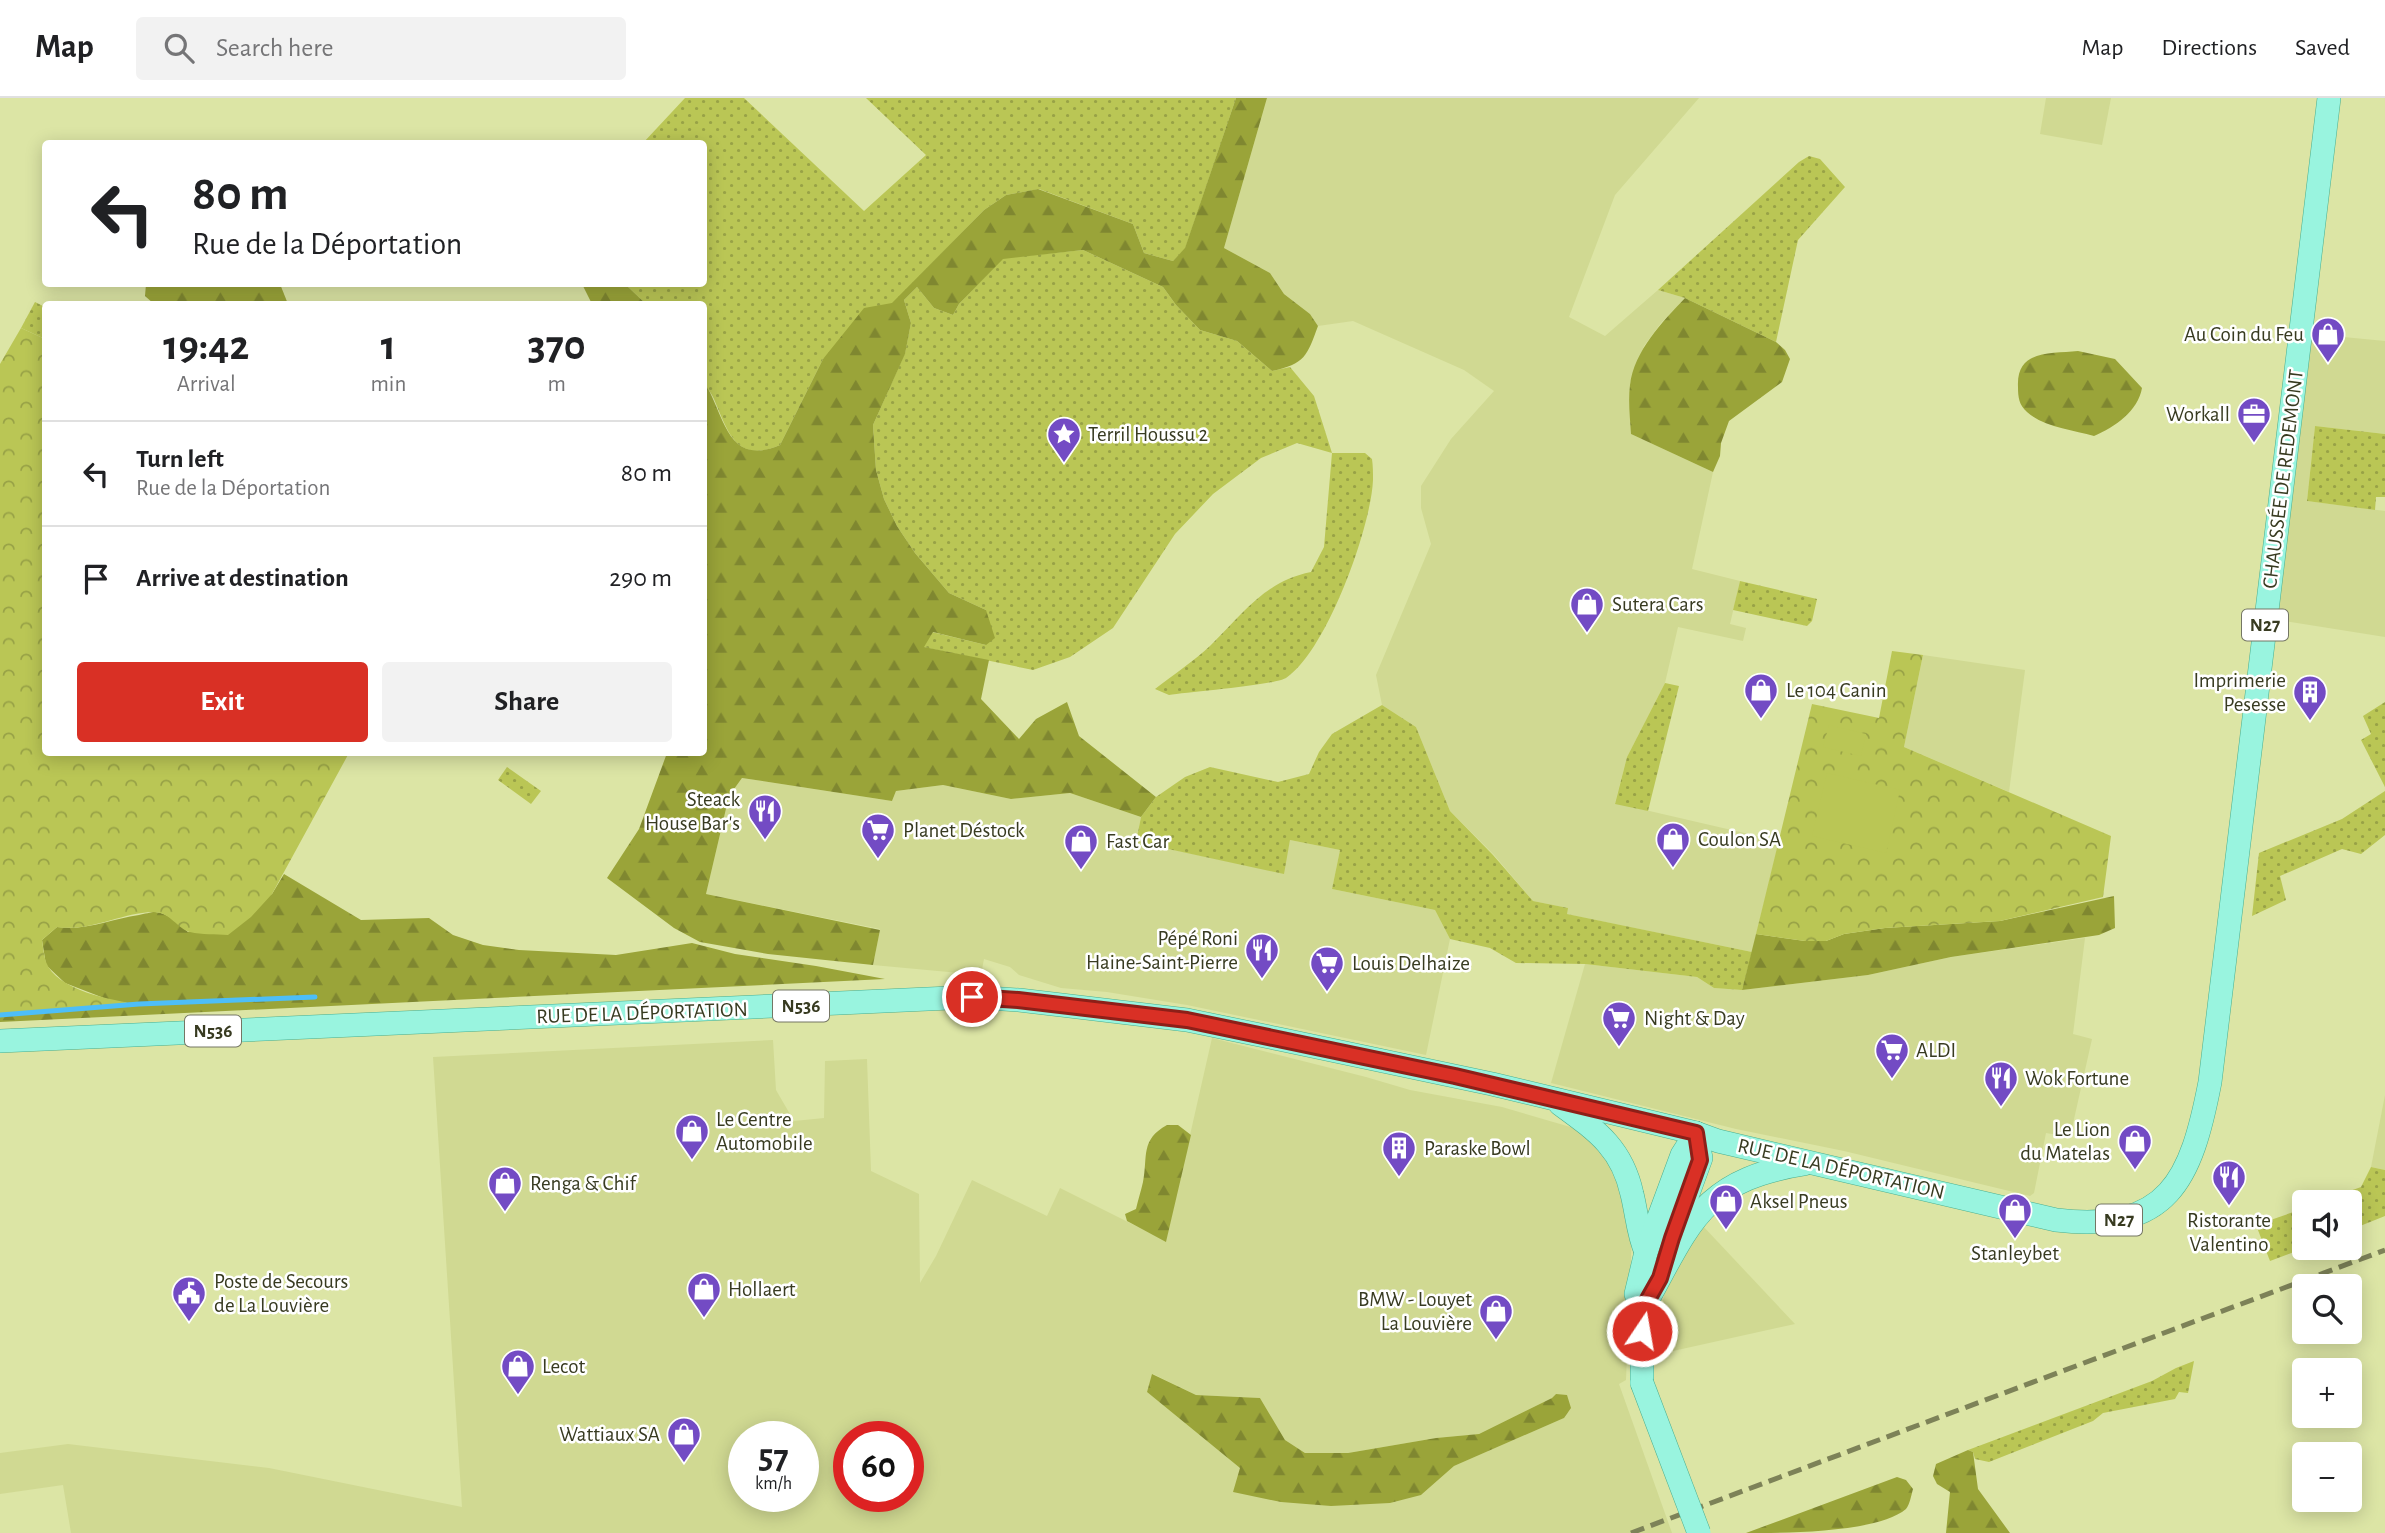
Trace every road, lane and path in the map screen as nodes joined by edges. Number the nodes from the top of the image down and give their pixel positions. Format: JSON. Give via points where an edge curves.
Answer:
{"nodes":[{"id":1,"x":2329,"y":98,"type":"edge"},
{"id":2,"x":0,"y":1041,"type":"edge"},
{"id":3,"x":1552,"y":1098,"type":"junction"},
{"id":4,"x":1696,"y":1133,"type":"junction"},
{"id":5,"x":2193,"y":1151,"type":"joint"},
{"id":6,"x":1814,"y":1162,"type":"junction"},
{"id":7,"x":1646,"y":1252,"type":"junction"},
{"id":8,"x":1660,"y":1278,"type":"junction"},
{"id":9,"x":1642,"y":1310,"type":"junction"},
{"id":10,"x":1699,"y":1533,"type":"edge"}],
"edges":[{"from":1,"to":5,"type":"main road","name":"CHAUSSÉE DE REDEMONT","number":"N27","via":[[2210,1082]]},
{"from":2,"to":3,"type":"main road","name":"RUE DE LA DÉPORTATION","number":"N536","via":[[972,997],[1187,1020]]},
{"from":3,"to":4,"type":"main road","name":"RUE DE LA DÉPORTATION","number":"N536"},
{"from":3,"to":7,"type":"main road","via":[[1602,1135],[1615,1152],[1632,1193]]},
{"from":4,"to":6,"type":"main road","name":"RUE DE LA DÉPORTATION","number":"N27"},
{"from":4,"to":7,"type":"main road","via":[[1682,1155]]},
{"from":4,"to":8,"type":"main road","via":[[1701,1158]]},
{"from":5,"to":6,"type":"main road","name":"RUE DE LA DÉPORTATION","number":"N27","via":[[2173,1188],[2154,1205],[2133,1216],[2095,1223],[2056,1220]]},
{"from":6,"to":8,"type":"main road","number":"N27","via":[[1775,1168],[1711,1200],[1695,1216]]},
{"from":7,"to":9,"type":"main road","via":[[1636,1294]]},
{"from":8,"to":9,"type":"main road"},
{"from":9,"to":10,"type":"main road","bridge":true,"via":[[1642,1383]]}]}
